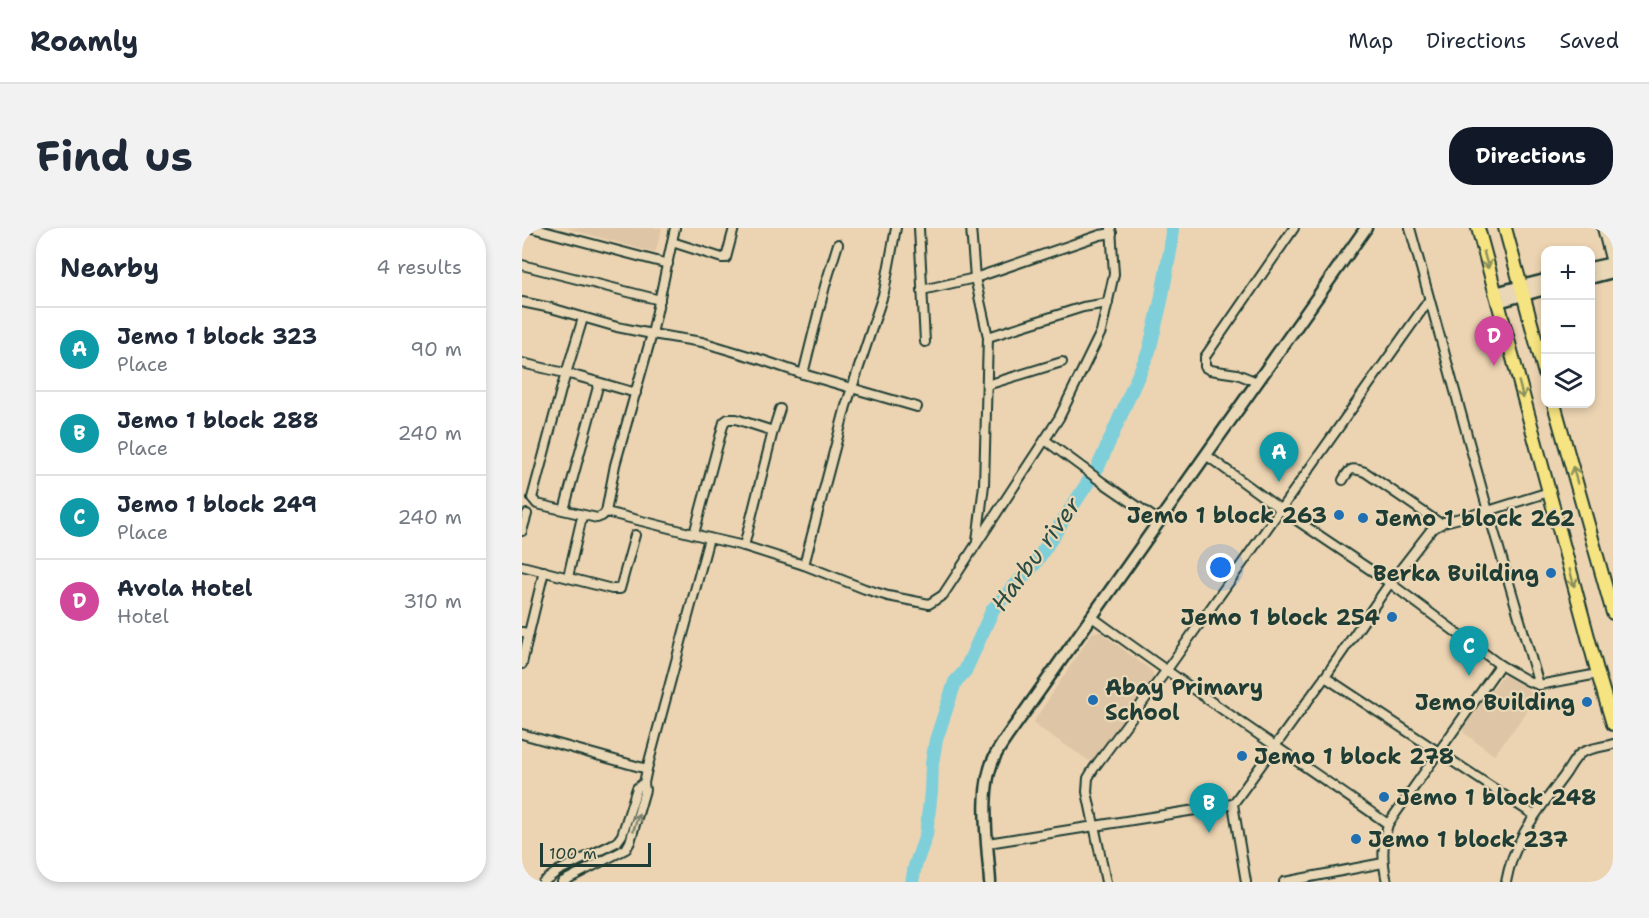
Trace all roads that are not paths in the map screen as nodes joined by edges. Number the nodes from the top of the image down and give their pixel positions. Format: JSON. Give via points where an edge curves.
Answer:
{"nodes":[{"id":1,"x":532,"y":228,"type":"edge"},
{"id":2,"x":675,"y":228,"type":"edge"},
{"id":3,"x":734,"y":228,"type":"edge"},
{"id":4,"x":896,"y":228,"type":"edge"},
{"id":5,"x":919,"y":228,"type":"edge"},
{"id":6,"x":971,"y":228,"type":"edge"},
{"id":7,"x":1294,"y":228,"type":"edge"},
{"id":8,"x":1410,"y":228,"type":"edge"},
{"id":9,"x":1478,"y":228,"type":"edge"},
{"id":10,"x":1505,"y":228,"type":"edge"},
{"id":11,"x":1602,"y":228,"type":"edge"},
{"id":12,"x":1364,"y":229,"type":"edge"},
{"id":13,"x":1111,"y":231,"type":"edge"},
{"id":14,"x":672,"y":242,"type":"junction"},
{"id":15,"x":838,"y":243,"type":"dead end"},
{"id":16,"x":522,"y":264,"type":"edge"},
{"id":17,"x":668,"y":264,"type":"junction"},
{"id":18,"x":1612,"y":266,"type":"edge"},
{"id":19,"x":1595,"y":268,"type":"edge"},
{"id":20,"x":1595,"y":275,"type":"edge"},
{"id":21,"x":975,"y":278,"type":"junction"},
{"id":22,"x":1541,"y":282,"type":"edge"},
{"id":23,"x":1541,"y":289,"type":"edge"},
{"id":24,"x":922,"y":290,"type":"junction"},
{"id":25,"x":1522,"y":290,"type":"junction"},
{"id":26,"x":1496,"y":297,"type":"junction"},
{"id":27,"x":660,"y":300,"type":"junction"},
{"id":28,"x":1429,"y":300,"type":"junction"},
{"id":29,"x":522,"y":302,"type":"edge"},
{"id":30,"x":1108,"y":303,"type":"junction"},
{"id":31,"x":583,"y":318,"type":"junction"},
{"id":32,"x":652,"y":334,"type":"junction"},
{"id":33,"x":988,"y":337,"type":"junction"},
{"id":34,"x":925,"y":342,"type":"dead end"},
{"id":35,"x":1541,"y":359,"type":"edge"},
{"id":36,"x":1062,"y":362,"type":"dead end"},
{"id":37,"x":522,"y":365,"type":"edge"},
{"id":38,"x":566,"y":373,"type":"junction"},
{"id":39,"x":803,"y":374,"type":"junction"},
{"id":40,"x":1257,"y":382,"type":"junction"},
{"id":41,"x":599,"y":383,"type":"junction"},
{"id":42,"x":987,"y":385,"type":"junction"},
{"id":43,"x":851,"y":388,"type":"junction"},
{"id":44,"x":636,"y":393,"type":"junction"},
{"id":45,"x":917,"y":407,"type":"dead end"},
{"id":46,"x":1555,"y":408,"type":"edge"},
{"id":47,"x":780,"y":409,"type":"dead end"},
{"id":48,"x":773,"y":431,"type":"junction"},
{"id":49,"x":1045,"y":440,"type":"junction"},
{"id":50,"x":1206,"y":454,"type":"junction"},
{"id":51,"x":1343,"y":480,"type":"dead end"},
{"id":52,"x":1549,"y":492,"type":"junction"},
{"id":53,"x":1280,"y":509,"type":"junction"},
{"id":54,"x":564,"y":510,"type":"junction"},
{"id":55,"x":606,"y":512,"type":"junction"},
{"id":56,"x":1488,"y":512,"type":"junction"},
{"id":57,"x":527,"y":514,"type":"dead end"},
{"id":58,"x":581,"y":521,"type":"dead end"},
{"id":59,"x":1159,"y":521,"type":"junction"},
{"id":60,"x":1441,"y":524,"type":"junction"},
{"id":61,"x":522,"y":531,"type":"edge"},
{"id":62,"x":694,"y":534,"type":"junction"},
{"id":63,"x":635,"y":535,"type":"dead end"},
{"id":64,"x":709,"y":538,"type":"junction"},
{"id":65,"x":976,"y":545,"type":"junction"},
{"id":66,"x":744,"y":546,"type":"junction"},
{"id":67,"x":804,"y":565,"type":"junction"},
{"id":68,"x":522,"y":566,"type":"edge"},
{"id":69,"x":544,"y":571,"type":"junction"},
{"id":70,"x":568,"y":577,"type":"junction"},
{"id":71,"x":1390,"y":583,"type":"junction"},
{"id":72,"x":1613,"y":613,"type":"edge"},
{"id":73,"x":1092,"y":616,"type":"junction"},
{"id":74,"x":525,"y":632,"type":"edge"},
{"id":75,"x":522,"y":664,"type":"edge"},
{"id":76,"x":1500,"y":665,"type":"junction"},
{"id":77,"x":1166,"y":671,"type":"junction"},
{"id":78,"x":1598,"y":674,"type":"junction"},
{"id":79,"x":1325,"y":678,"type":"junction"},
{"id":80,"x":1539,"y":685,"type":"junction"},
{"id":81,"x":1613,"y":724,"type":"edge"},
{"id":82,"x":522,"y":734,"type":"edge"},
{"id":83,"x":1613,"y":744,"type":"edge"},
{"id":84,"x":1275,"y":745,"type":"junction"},
{"id":85,"x":1439,"y":752,"type":"junction"},
{"id":86,"x":647,"y":769,"type":"junction"},
{"id":87,"x":644,"y":783,"type":"junction"},
{"id":88,"x":1233,"y":804,"type":"junction"},
{"id":89,"x":1534,"y":815,"type":"junction"},
{"id":90,"x":1388,"y":824,"type":"junction"},
{"id":91,"x":1095,"y":826,"type":"junction"},
{"id":92,"x":988,"y":843,"type":"junction"},
{"id":93,"x":1383,"y":863,"type":"junction"},
{"id":94,"x":558,"y":871,"type":"junction"},
{"id":95,"x":543,"y":882,"type":"edge"},
{"id":96,"x":562,"y":882,"type":"edge"},
{"id":97,"x":990,"y":882,"type":"edge"},
{"id":98,"x":1106,"y":882,"type":"edge"},
{"id":99,"x":1246,"y":882,"type":"edge"},
{"id":100,"x":1284,"y":882,"type":"edge"},
{"id":101,"x":1387,"y":882,"type":"edge"},
{"id":102,"x":1506,"y":882,"type":"edge"}],
"edges":[{"from":1,"to":17,"type":"street"},
{"from":2,"to":14,"type":"street"},
{"from":3,"to":14,"type":"street","via":[[726,258]]},
{"from":4,"to":43,"type":"street","via":[[884,292]]},
{"from":5,"to":24,"type":"street"},
{"from":6,"to":21,"type":"street"},
{"from":7,"to":40,"type":"street","via":[[1205,357],[1205,367],[1210,370]]},
{"from":8,"to":28,"type":"street"},
{"from":9,"to":26,"type":"main road","one_way":true},
{"from":10,"to":25,"type":"main road"},
{"from":11,"to":18,"type":"street"},
{"from":12,"to":40,"type":"street"},
{"from":13,"to":21,"type":"street"},
{"from":13,"to":30,"type":"street","via":[[1114,274]]},
{"from":14,"to":17,"type":"street"},
{"from":15,"to":39,"type":"street"},
{"from":16,"to":27,"type":"street"},
{"from":17,"to":27,"type":"street"},
{"from":18,"to":19,"type":"street"},
{"from":18,"to":20,"type":"street"},
{"from":21,"to":24,"type":"street"},
{"from":21,"to":33,"type":"street"},
{"from":22,"to":25,"type":"street"},
{"from":23,"to":25,"type":"street"},
{"from":24,"to":34,"type":"street"},
{"from":25,"to":26,"type":"street"},
{"from":25,"to":35,"type":"main road"},
{"from":26,"to":52,"type":"main road","one_way":true},
{"from":27,"to":32,"type":"street"},
{"from":28,"to":53,"type":"street"},
{"from":28,"to":56,"type":"street"},
{"from":29,"to":31,"type":"street"},
{"from":30,"to":33,"type":"street"},
{"from":30,"to":49,"type":"street","via":[[1101,332]]},
{"from":31,"to":32,"type":"street"},
{"from":31,"to":38,"type":"street"},
{"from":32,"to":39,"type":"street","via":[[702,342]]},
{"from":32,"to":44,"type":"street"},
{"from":33,"to":42,"type":"street"},
{"from":36,"to":42,"type":"street"},
{"from":37,"to":38,"type":"street"},
{"from":38,"to":41,"type":"street"},
{"from":38,"to":54,"type":"street","via":[[532,498],[537,504]]},
{"from":39,"to":43,"type":"street"},
{"from":40,"to":50,"type":"street"},
{"from":41,"to":44,"type":"street"},
{"from":41,"to":54,"type":"street"},
{"from":42,"to":65,"type":"street","via":[[984,485]]},
{"from":43,"to":45,"type":"street"},
{"from":43,"to":67,"type":"street"},
{"from":44,"to":55,"type":"street"},
{"from":72,"to":46,"type":"main road","one_way":true},
{"from":47,"to":48,"type":"street"},
{"from":48,"to":62,"type":"street","via":[[736,419],[724,422]]},
{"from":48,"to":66,"type":"street"},
{"from":49,"to":59,"type":"street"},
{"from":49,"to":65,"type":"street"},
{"from":50,"to":53,"type":"street"},
{"from":50,"to":59,"type":"street"},
{"from":51,"to":60,"type":"street","via":[[1349,470],[1365,472]]},
{"from":52,"to":56,"type":"street"},
{"from":52,"to":78,"type":"main road","one_way":true},
{"from":53,"to":71,"type":"street"},
{"from":53,"to":77,"type":"street"},
{"from":54,"to":55,"type":"street","via":[[597,518]]},
{"from":55,"to":62,"type":"street"},
{"from":56,"to":60,"type":"street"},
{"from":56,"to":80,"type":"street"},
{"from":57,"to":61,"type":"street"},
{"from":58,"to":70,"type":"street"},
{"from":59,"to":73,"type":"street"},
{"from":60,"to":71,"type":"street","via":[[1431,530]]},
{"from":62,"to":64,"type":"street"},
{"from":63,"to":70,"type":"street","via":[[620,589]]},
{"from":64,"to":66,"type":"street"},
{"from":64,"to":86,"type":"street"},
{"from":65,"to":67,"type":"street","via":[[943,595],[929,604],[865,589]]},
{"from":66,"to":67,"type":"street"},
{"from":68,"to":69,"type":"street"},
{"from":69,"to":70,"type":"street"},
{"from":69,"to":74,"type":"street"},
{"from":71,"to":76,"type":"street"},
{"from":71,"to":79,"type":"street"},
{"from":73,"to":77,"type":"street"},
{"from":73,"to":92,"type":"street","via":[[994,758],[986,795]]},
{"from":74,"to":75,"type":"street"},
{"from":76,"to":80,"type":"street"},
{"from":76,"to":85,"type":"street"},
{"from":77,"to":84,"type":"street"},
{"from":77,"to":91,"type":"street","via":[[1088,778],[1087,792]]},
{"from":78,"to":80,"type":"street"},
{"from":78,"to":81,"type":"main road"},
{"from":79,"to":84,"type":"street"},
{"from":79,"to":85,"type":"street"},
{"from":82,"to":86,"type":"street"},
{"from":83,"to":89,"type":"street","via":[[1577,757]]},
{"from":84,"to":88,"type":"street"},
{"from":84,"to":90,"type":"street"},
{"from":85,"to":89,"type":"street"},
{"from":85,"to":90,"type":"street"},
{"from":86,"to":87,"type":"street"},
{"from":87,"to":94,"type":"street","via":[[637,788],[617,842]]},
{"from":96,"to":87,"type":"street","one_way":true,"via":[[626,849],[644,796]]},
{"from":88,"to":91,"type":"street"},
{"from":88,"to":99,"type":"street"},
{"from":89,"to":102,"type":"street","via":[[1520,838]]},
{"from":90,"to":93,"type":"street"},
{"from":91,"to":92,"type":"street"},
{"from":91,"to":98,"type":"street"},
{"from":92,"to":97,"type":"street"},
{"from":93,"to":100,"type":"street"},
{"from":93,"to":101,"type":"street"},
{"from":94,"to":95,"type":"street"},
{"from":94,"to":96,"type":"street"}]}
